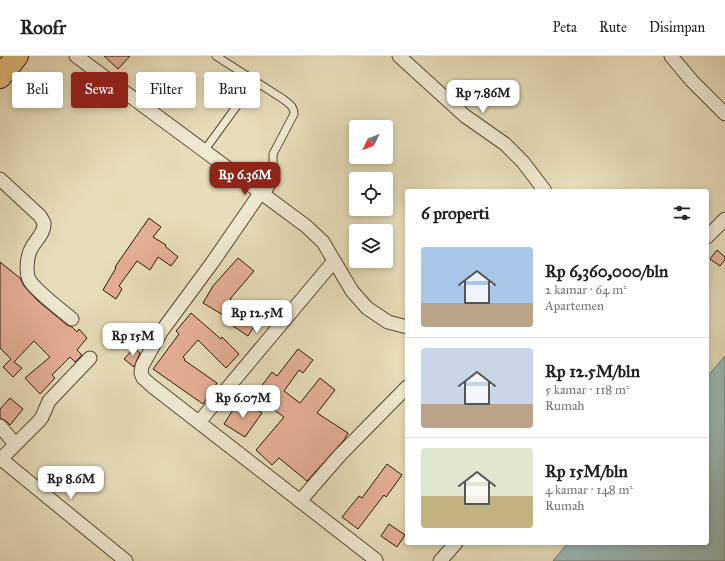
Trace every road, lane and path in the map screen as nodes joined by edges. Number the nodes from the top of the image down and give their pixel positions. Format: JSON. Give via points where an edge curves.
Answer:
{"nodes":[{"id":1,"x":17,"y":56,"type":"edge"},
{"id":2,"x":76,"y":56,"type":"edge"},
{"id":3,"x":216,"y":56,"type":"edge"},
{"id":4,"x":399,"y":56,"type":"edge"},
{"id":5,"x":671,"y":56,"type":"edge"},
{"id":6,"x":241,"y":72,"type":"edge"},
{"id":7,"x":0,"y":77,"type":"edge"},
{"id":8,"x":260,"y":84,"type":"edge"},
{"id":9,"x":235,"y":108,"type":"edge"},
{"id":10,"x":725,"y":114,"type":"edge"},
{"id":11,"x":204,"y":151,"type":"junction"},
{"id":12,"x":0,"y":179,"type":"edge"},
{"id":13,"x":543,"y":189,"type":"edge"},
{"id":14,"x":264,"y":194,"type":"junction"},
{"id":15,"x":725,"y":219,"type":"edge"},
{"id":16,"x":709,"y":235,"type":"edge"},
{"id":17,"x":334,"y":261,"type":"junction"},
{"id":18,"x":72,"y":319,"type":"dead end"},
{"id":19,"x":405,"y":327,"type":"edge"},
{"id":20,"x":90,"y":358,"type":"dead end"},
{"id":21,"x":405,"y":389,"type":"edge"},
{"id":22,"x":199,"y":422,"type":"junction"},
{"id":23,"x":0,"y":426,"type":"edge"},
{"id":24,"x":15,"y":444,"type":"junction"},
{"id":25,"x":0,"y":459,"type":"edge"},
{"id":26,"x":300,"y":500,"type":"junction"},
{"id":27,"x":454,"y":545,"type":"edge"},
{"id":28,"x":126,"y":561,"type":"edge"},
{"id":29,"x":377,"y":561,"type":"edge"},
{"id":30,"x":440,"y":561,"type":"edge"}],
"edges":[{"from":1,"to":7,"type":"highway"},
{"from":2,"to":11,"type":"street"},
{"from":3,"to":6,"type":"lane"},
{"from":4,"to":13,"type":"street","via":[[465,116],[505,144]]},
{"from":5,"to":10,"type":"street"},
{"from":8,"to":14,"type":"lane","via":[[292,105],[294,110],[273,154],[271,186]]},
{"from":9,"to":11,"type":"lane"},
{"from":11,"to":14,"type":"street"},
{"from":12,"to":18,"type":"street","via":[[40,216],[44,223],[44,228],[28,256],[29,279]]},
{"from":14,"to":17,"type":"street","via":[[323,242]]},
{"from":14,"to":22,"type":"street","via":[[161,332],[142,366],[143,378]]},
{"from":15,"to":16,"type":"street"},
{"from":17,"to":19,"type":"street","via":[[352,291],[367,308],[388,322]]},
{"from":17,"to":22,"type":"street"},
{"from":20,"to":24,"type":"street","via":[[49,401],[39,421]]},
{"from":21,"to":26,"type":"street"},
{"from":22,"to":26,"type":"street"},
{"from":23,"to":24,"type":"street"},
{"from":24,"to":25,"type":"street"},
{"from":25,"to":28,"type":"street"},
{"from":26,"to":29,"type":"street"},
{"from":27,"to":30,"type":"street"}]}
